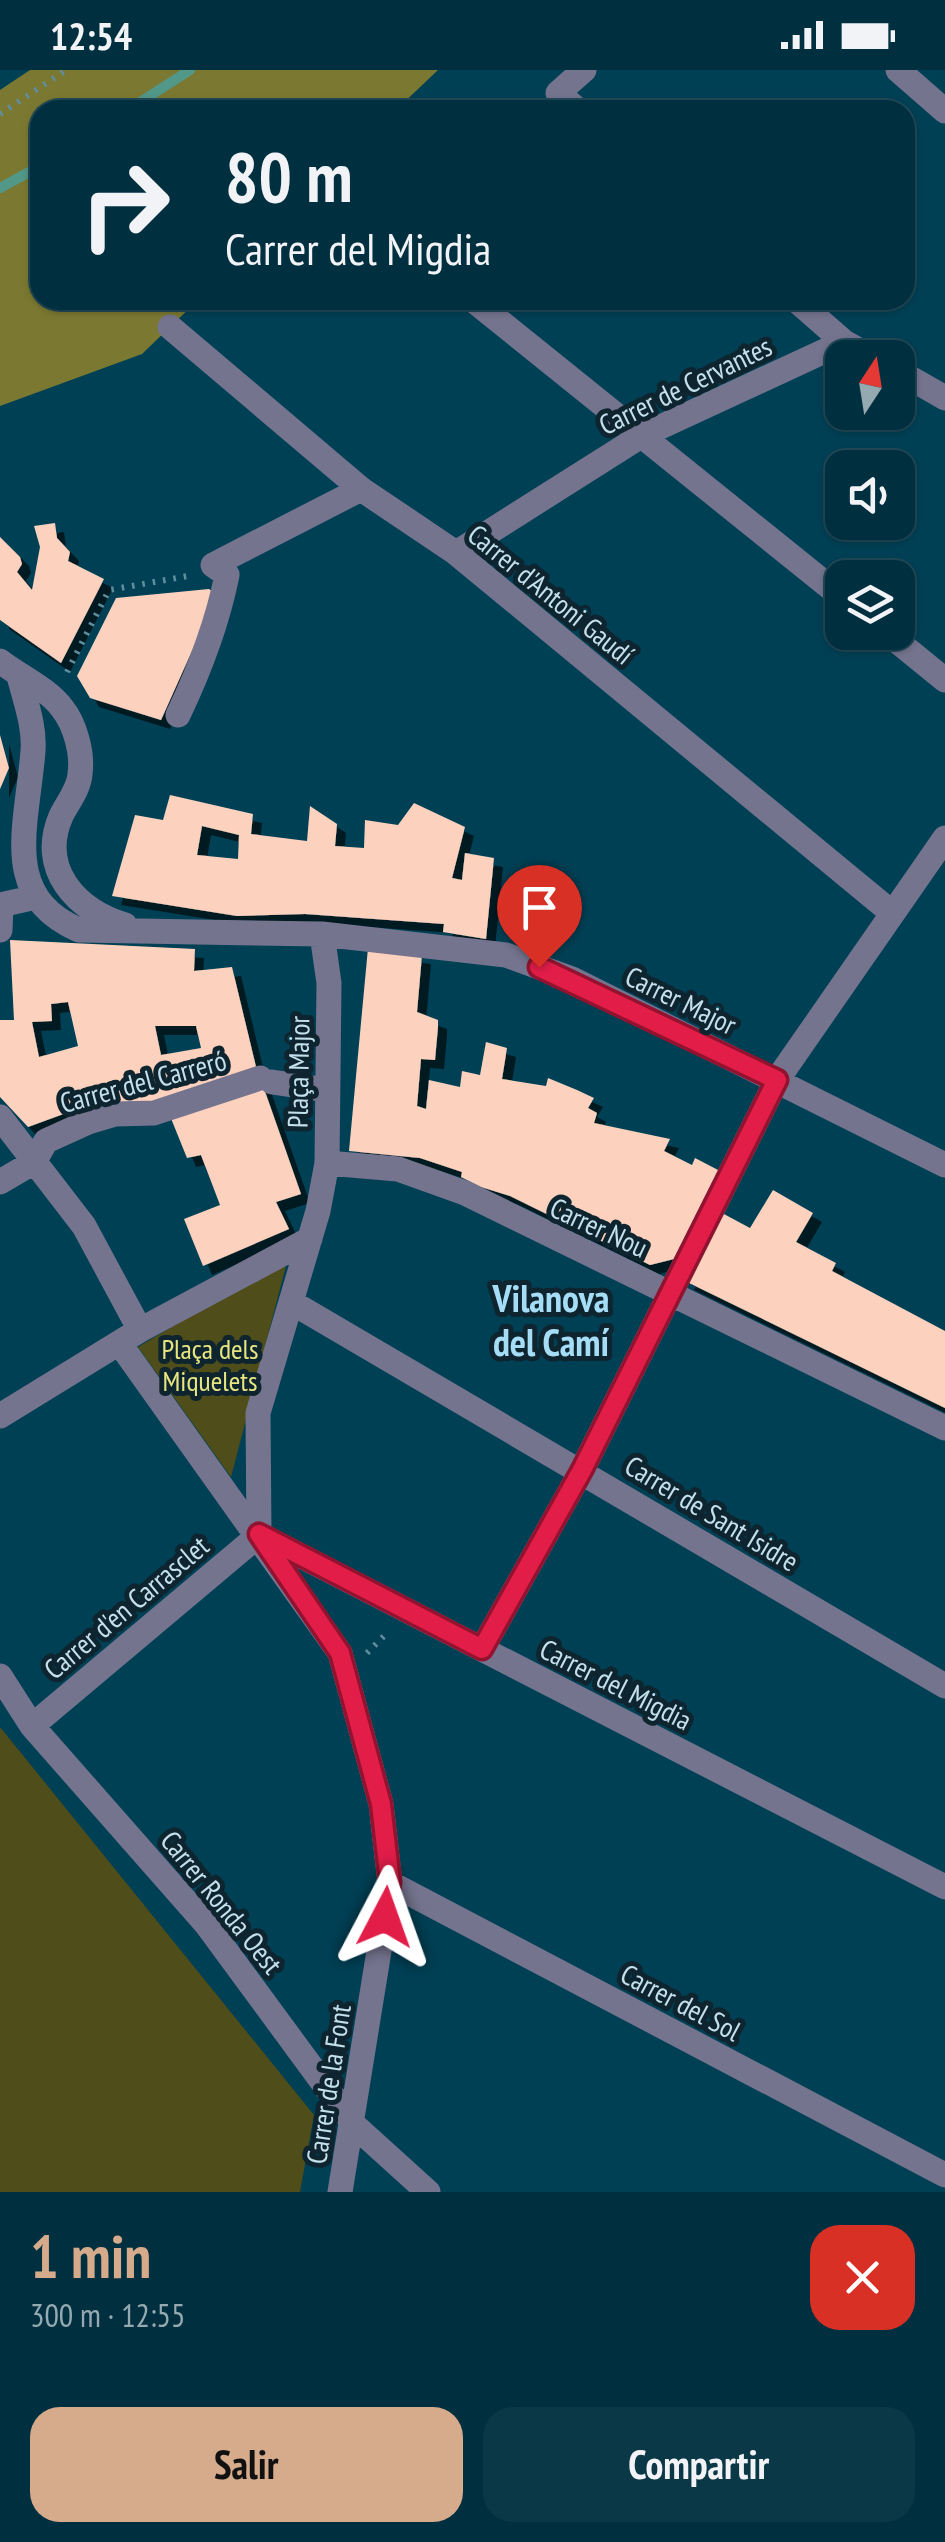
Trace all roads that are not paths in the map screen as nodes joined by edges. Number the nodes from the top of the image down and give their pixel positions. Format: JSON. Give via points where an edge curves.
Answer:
{"nodes":[{"id":1,"x":584,"y":70,"type":"edge"},
{"id":2,"x":898,"y":70,"type":"edge"},
{"id":3,"x":566,"y":100,"type":"edge"},
{"id":4,"x":945,"y":111,"type":"edge"},
{"id":5,"x":485,"y":310,"type":"edge"},
{"id":6,"x":807,"y":310,"type":"edge"},
{"id":7,"x":170,"y":327,"type":"dead end"},
{"id":8,"x":842,"y":340,"type":"edge"},
{"id":9,"x":825,"y":351,"type":"edge"},
{"id":10,"x":915,"y":381,"type":"edge"},
{"id":11,"x":945,"y":398,"type":"edge"},
{"id":12,"x":641,"y":436,"type":"junction"},
{"id":13,"x":360,"y":489,"type":"junction"},
{"id":14,"x":456,"y":553,"type":"junction"},
{"id":15,"x":825,"y":584,"type":"edge"},
{"id":16,"x":908,"y":650,"type":"edge"},
{"id":17,"x":10,"y":669,"type":"edge"},
{"id":18,"x":945,"y":680,"type":"edge"},
{"id":19,"x":178,"y":714,"type":"dead end"},
{"id":20,"x":945,"y":838,"type":"edge"},
{"id":21,"x":27,"y":898,"type":"junction"},
{"id":22,"x":0,"y":905,"type":"edge"},
{"id":23,"x":891,"y":912,"type":"junction"},
{"id":24,"x":135,"y":928,"type":"junction"},
{"id":25,"x":0,"y":930,"type":"edge"},
{"id":26,"x":322,"y":934,"type":"junction"},
{"id":27,"x":777,"y":1080,"type":"junction"},
{"id":28,"x":327,"y":1090,"type":"junction"},
{"id":29,"x":0,"y":1117,"type":"edge"},
{"id":30,"x":34,"y":1162,"type":"junction"},
{"id":31,"x":327,"y":1163,"type":"junction"},
{"id":32,"x":945,"y":1165,"type":"edge"},
{"id":33,"x":0,"y":1182,"type":"edge"},
{"id":34,"x":310,"y":1238,"type":"junction"},
{"id":35,"x":671,"y":1294,"type":"junction"},
{"id":36,"x":291,"y":1302,"type":"junction"},
{"id":37,"x":130,"y":1337,"type":"junction"},
{"id":38,"x":0,"y":1416,"type":"edge"},
{"id":39,"x":945,"y":1428,"type":"edge"},
{"id":40,"x":582,"y":1470,"type":"junction"},
{"id":41,"x":259,"y":1534,"type":"junction"},
{"id":42,"x":482,"y":1649,"type":"junction"},
{"id":43,"x":0,"y":1676,"type":"edge"},
{"id":44,"x":945,"y":1686,"type":"edge"},
{"id":45,"x":32,"y":1726,"type":"junction"},
{"id":46,"x":390,"y":1882,"type":"junction"},
{"id":47,"x":945,"y":1887,"type":"edge"},
{"id":48,"x":354,"y":2125,"type":"junction"},
{"id":49,"x":945,"y":2175,"type":"edge"},
{"id":50,"x":340,"y":2192,"type":"edge"},
{"id":51,"x":428,"y":2192,"type":"edge"}],
"edges":[{"from":1,"to":3,"type":"street","via":[[558,93]]},
{"from":2,"to":4,"type":"street"},
{"from":5,"to":12,"type":"street"},
{"from":6,"to":8,"type":"street"},
{"from":7,"to":13,"type":"street","name":"Carrer d'Antoni Gaudí"},
{"from":9,"to":12,"type":"street","name":"Carrer de Cervantes"},
{"from":10,"to":11,"type":"street"},
{"from":12,"to":14,"type":"street","name":"Carrer de Cervantes"},
{"from":12,"to":15,"type":"street"},
{"from":13,"to":14,"type":"street","name":"Carrer d'Antoni Gaudí"},
{"from":13,"to":19,"type":"street","via":[[214,564],[227,575],[221,605]]},
{"from":14,"to":23,"type":"street","name":"Carrer d'Antoni Gaudí"},
{"from":16,"to":18,"type":"street"},
{"from":17,"to":21,"type":"street","via":[[34,748],[11,849],[12,874]]},
{"from":17,"to":24,"type":"street","via":[[62,707],[80,748],[80,776],[54,838],[62,882],[103,918]]},
{"from":20,"to":23,"type":"street"},
{"from":21,"to":22,"type":"street"},
{"from":21,"to":24,"type":"street","name":"Carrer Major","via":[[56,922],[79,930]]},
{"from":22,"to":25,"type":"street"},
{"from":23,"to":27,"type":"street"},
{"from":24,"to":26,"type":"street","name":"Carrer Major"},
{"from":26,"to":27,"type":"street","name":"Carrer Major","via":[[506,955],[572,979]]},
{"from":26,"to":28,"type":"street","name":"Plaça Major","via":[[330,983]]},
{"from":27,"to":32,"type":"street","name":"Carrer Major"},
{"from":27,"to":35,"type":"street"},
{"from":28,"to":30,"type":"street","name":"Carrer del Carreró","via":[[266,1080],[154,1112],[115,1114],[46,1141]]},
{"from":28,"to":31,"type":"street","name":"Plaça Major"},
{"from":29,"to":30,"type":"street","name":"Carrer de la Font"},
{"from":30,"to":33,"type":"street","name":"Carrer del Carreró"},
{"from":30,"to":37,"type":"street","name":"Carrer de la Font","via":[[84,1226]]},
{"from":31,"to":34,"type":"street","name":"Plaça Major"},
{"from":31,"to":35,"type":"street","name":"Carrer Nou","via":[[398,1169],[465,1193]]},
{"from":34,"to":36,"type":"street"},
{"from":34,"to":37,"type":"street"},
{"from":35,"to":39,"type":"street","name":"Carrer Nou"},
{"from":35,"to":40,"type":"street"},
{"from":36,"to":40,"type":"street","name":"Carrer de Sant Isidre"},
{"from":36,"to":41,"type":"street","via":[[258,1413]]},
{"from":37,"to":38,"type":"street"},
{"from":37,"to":41,"type":"street","name":"Carrer de la Font"},
{"from":40,"to":42,"type":"street"},
{"from":40,"to":44,"type":"street","name":"Carrer de Sant Isidre"},
{"from":41,"to":42,"type":"street","name":"Carrer del Migdia"},
{"from":41,"to":45,"type":"street","name":"Carrer d'en Carrasclet"},
{"from":41,"to":46,"type":"street","name":"Carrer de la Font","via":[[340,1653],[381,1804]]},
{"from":42,"to":47,"type":"street","name":"Carrer del Migdia"},
{"from":43,"to":45,"type":"street","name":"Carrer Ronda Oest"},
{"from":45,"to":48,"type":"street","name":"Carrer Ronda Oest","via":[[207,1925]]},
{"from":46,"to":48,"type":"street","name":"Carrer de la Font"},
{"from":46,"to":49,"type":"street","name":"Carrer del Sol"},
{"from":48,"to":50,"type":"street","name":"Carrer de la Font"},
{"from":48,"to":51,"type":"street","name":"Carrer Ronda Oest"}]}
